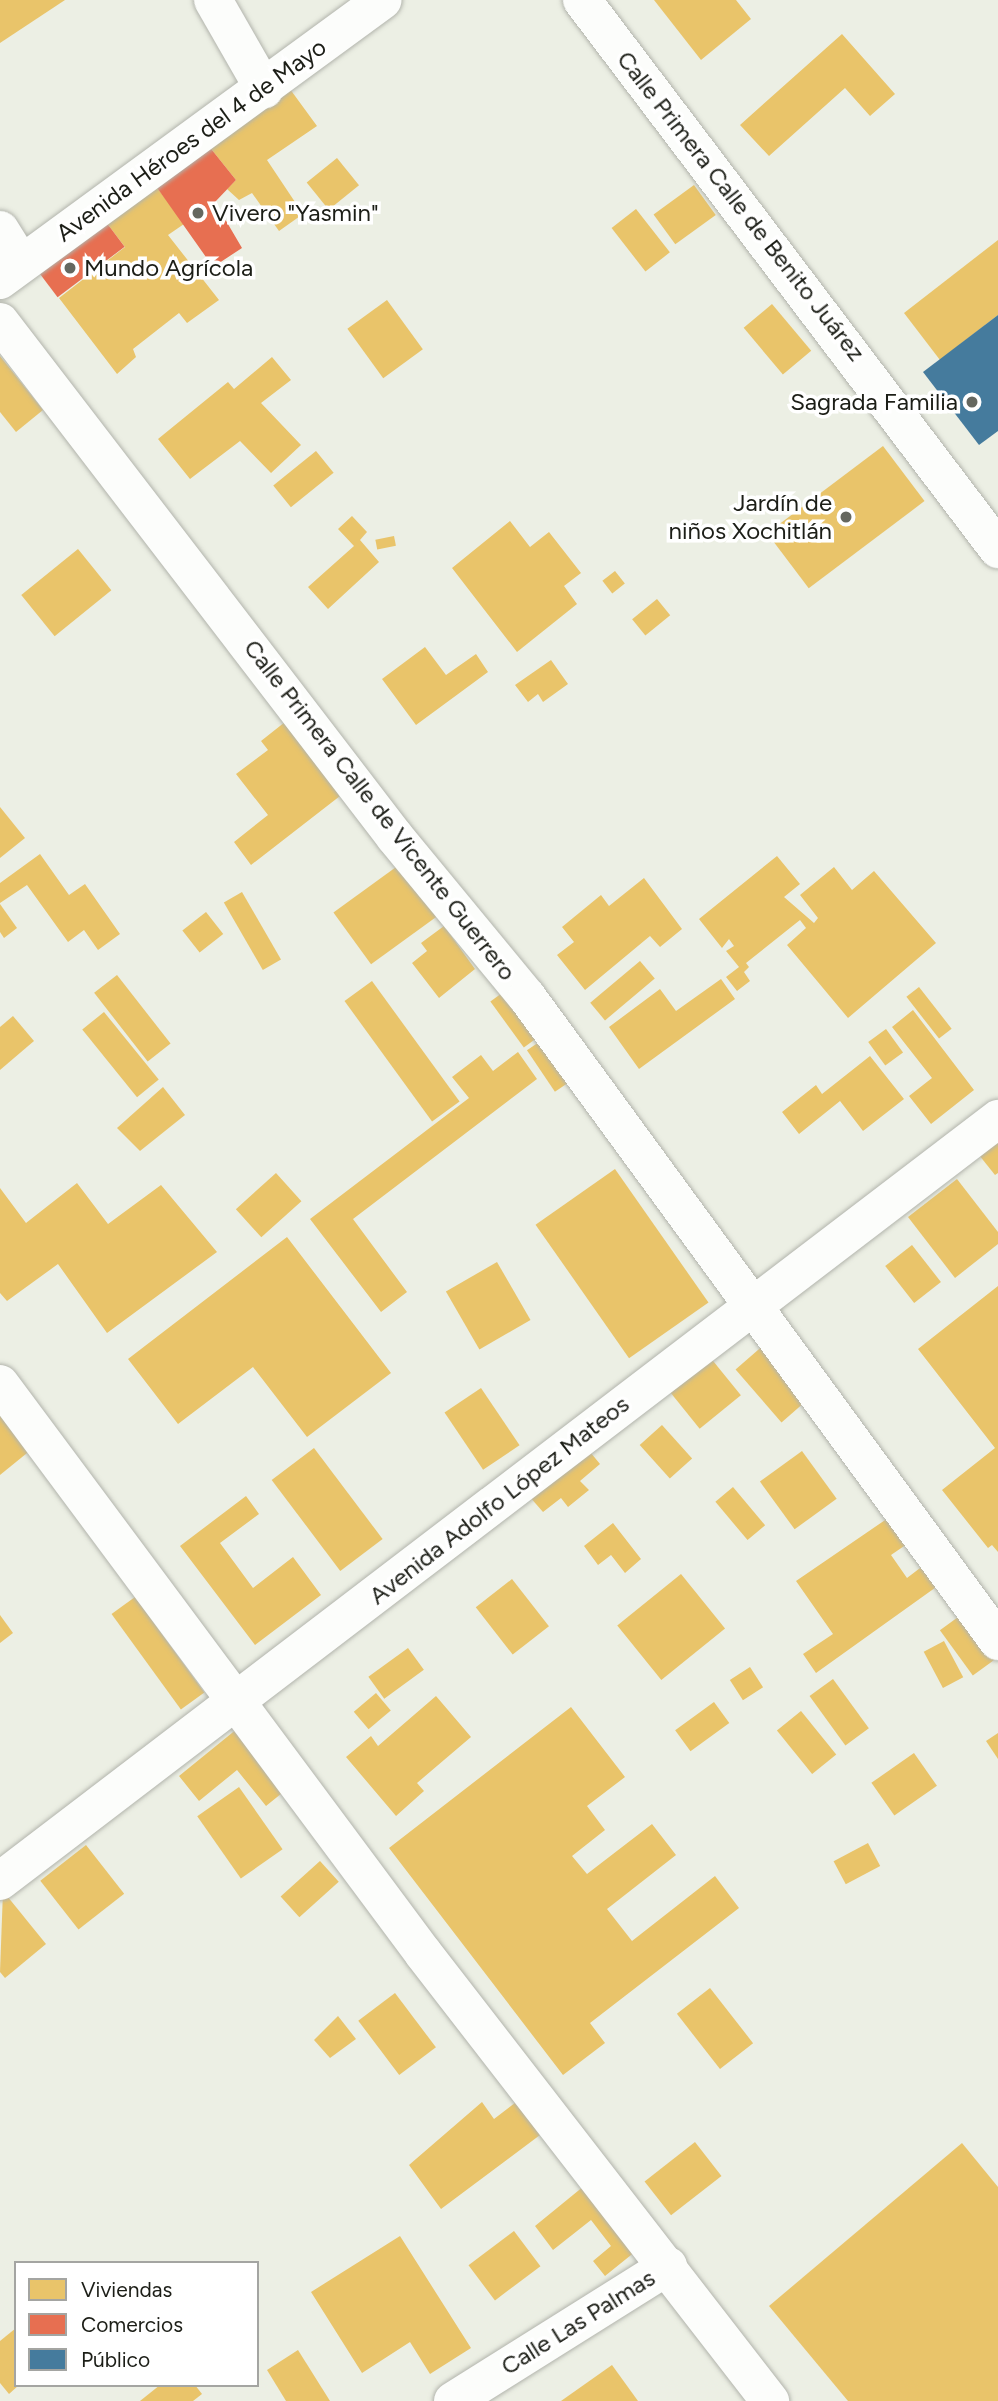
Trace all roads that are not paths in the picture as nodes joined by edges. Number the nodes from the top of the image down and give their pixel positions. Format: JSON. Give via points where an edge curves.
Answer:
{"nodes":[{"id":1,"x":213,"y":0,"type":"edge"},
{"id":2,"x":382,"y":0,"type":"edge"},
{"id":3,"x":582,"y":0,"type":"edge"},
{"id":4,"x":264,"y":89,"type":"junction"},
{"id":5,"x":0,"y":230,"type":"edge"},
{"id":6,"x":10,"y":271,"type":"edge"},
{"id":7,"x":0,"y":322,"type":"edge"},
{"id":8,"x":998,"y":548,"type":"edge"},
{"id":9,"x":998,"y":1119,"type":"edge"},
{"id":10,"x":750,"y":1306,"type":"junction"},
{"id":11,"x":0,"y":1384,"type":"edge"},
{"id":12,"x":998,"y":1641,"type":"edge"},
{"id":13,"x":238,"y":1702,"type":"junction"},
{"id":14,"x":0,"y":1881,"type":"edge"},
{"id":15,"x":668,"y":2266,"type":"junction"},
{"id":16,"x":453,"y":2401,"type":"edge"},
{"id":17,"x":769,"y":2401,"type":"edge"}],
"edges":[{"from":1,"to":4,"type":"street"},
{"from":2,"to":4,"type":"street","name":"Avenida Héroes del 4 de Mayo"},
{"from":3,"to":8,"type":"street","name":"Calle Primera Calle de Benito Juárez"},
{"from":4,"to":6,"type":"street","name":"Avenida Héroes del 4 de Mayo"},
{"from":5,"to":6,"type":"street"},
{"from":7,"to":10,"type":"street","name":"Calle Primera Calle de Vicente Guerrero","via":[[395,837],[527,997]]},
{"from":9,"to":10,"type":"street","name":"Avenida Adolfo López Mateos"},
{"from":10,"to":12,"type":"street","name":"Calle Primera Calle de Vicente Guerrero"},
{"from":10,"to":13,"type":"street","name":"Avenida Adolfo López Mateos"},
{"from":11,"to":13,"type":"street"},
{"from":13,"to":14,"type":"street","name":"Avenida Adolfo López Mateos"},
{"from":13,"to":15,"type":"street","via":[[424,1953]]},
{"from":15,"to":16,"type":"street","name":"Calle Las Palmas"},
{"from":15,"to":17,"type":"street"}]}
